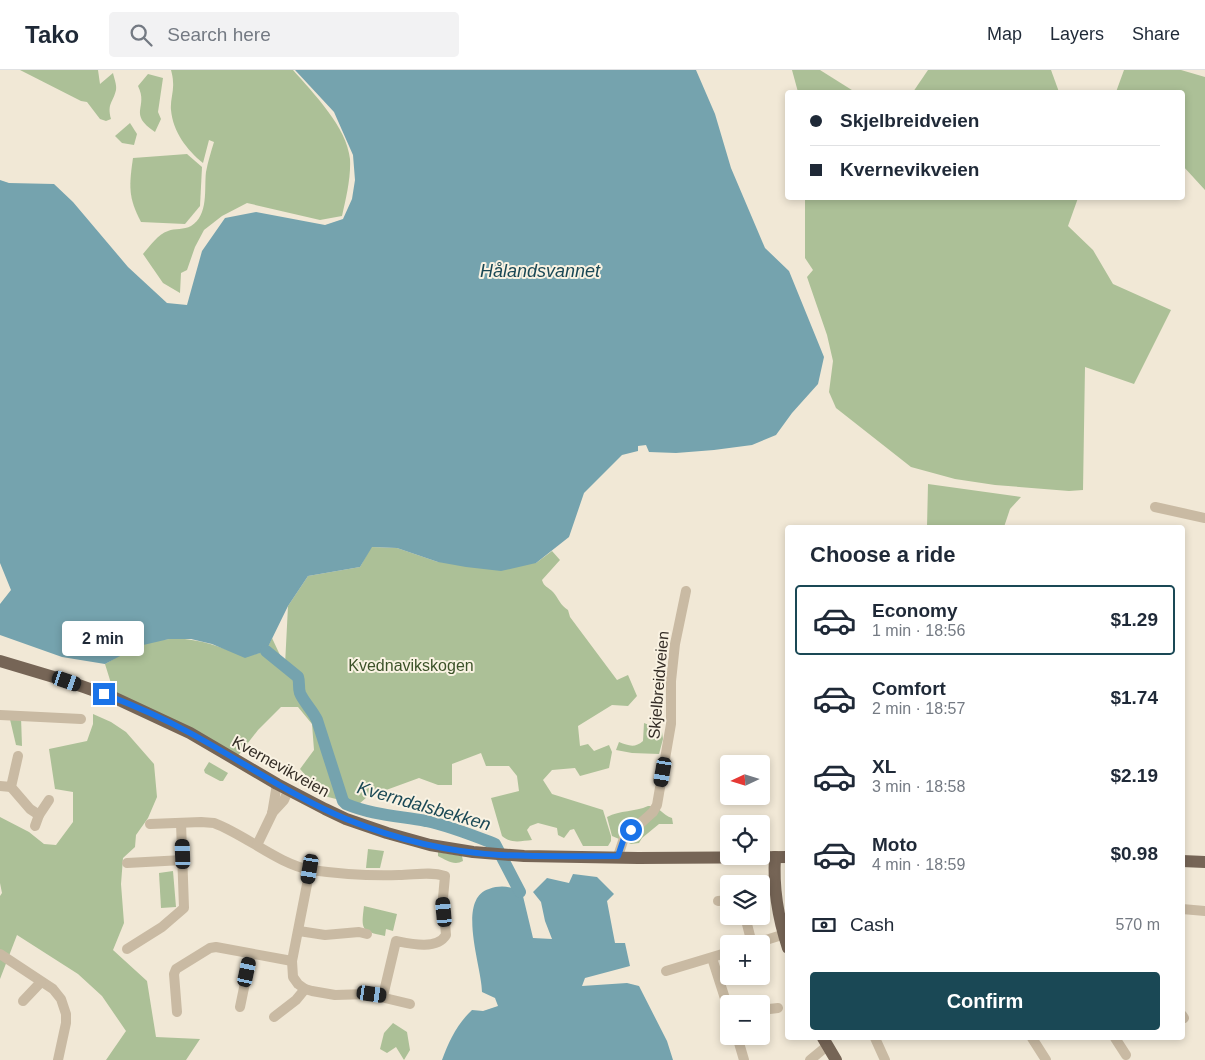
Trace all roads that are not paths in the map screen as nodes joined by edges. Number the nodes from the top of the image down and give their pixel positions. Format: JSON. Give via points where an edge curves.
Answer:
{"nodes":[{"id":1,"x":1155,"y":507,"type":"dead end"},
{"id":2,"x":1205,"y":518,"type":"edge"},
{"id":3,"x":686,"y":591,"type":"dead end"},
{"id":4,"x":0,"y":661,"type":"edge"},
{"id":5,"x":0,"y":714,"type":"edge"},
{"id":6,"x":81,"y":719,"type":"dead end"},
{"id":7,"x":18,"y":756,"type":"dead end"},
{"id":8,"x":5,"y":787,"type":"edge"},
{"id":9,"x":283,"y":788,"type":"junction"},
{"id":10,"x":49,"y":800,"type":"dead end"},
{"id":11,"x":39,"y":815,"type":"junction"},
{"id":12,"x":181,"y":823,"type":"junction"},
{"id":13,"x":150,"y":824,"type":"dead end"},
{"id":14,"x":35,"y":826,"type":"dead end"},
{"id":15,"x":257,"y":845,"type":"junction"},
{"id":16,"x":618,"y":856,"type":"junction"},
{"id":17,"x":781,"y":857,"type":"edge"},
{"id":18,"x":183,"y":860,"type":"junction"},
{"id":19,"x":1185,"y":861,"type":"edge"},
{"id":20,"x":1205,"y":862,"type":"edge"},
{"id":21,"x":127,"y":863,"type":"dead end"},
{"id":22,"x":310,"y":869,"type":"junction"},
{"id":23,"x":1185,"y":910,"type":"edge"},
{"id":24,"x":1204,"y":914,"type":"edge"},
{"id":25,"x":299,"y":931,"type":"junction"},
{"id":26,"x":367,"y":934,"type":"dead end"},
{"id":27,"x":785,"y":934,"type":"edge"},
{"id":28,"x":770,"y":939,"type":"edge"},
{"id":29,"x":127,"y":949,"type":"dead end"},
{"id":30,"x":0,"y":954,"type":"edge"},
{"id":31,"x":251,"y":954,"type":"junction"},
{"id":32,"x":720,"y":955,"type":"edge"},
{"id":33,"x":712,"y":958,"type":"junction"},
{"id":34,"x":292,"y":961,"type":"junction"},
{"id":35,"x":666,"y":971,"type":"dead end"},
{"id":36,"x":41,"y":982,"type":"junction"},
{"id":37,"x":305,"y":989,"type":"junction"},
{"id":38,"x":724,"y":995,"type":"edge"},
{"id":39,"x":383,"y":996,"type":"junction"},
{"id":40,"x":22,"y":1001,"type":"dead end"},
{"id":41,"x":410,"y":1004,"type":"dead end"},
{"id":42,"x":240,"y":1007,"type":"dead end"},
{"id":43,"x":778,"y":1008,"type":"dead end"},
{"id":44,"x":770,"y":1009,"type":"edge"},
{"id":45,"x":177,"y":1012,"type":"dead end"},
{"id":46,"x":274,"y":1018,"type":"dead end"},
{"id":47,"x":876,"y":1040,"type":"edge"},
{"id":48,"x":1033,"y":1040,"type":"edge"},
{"id":49,"x":1116,"y":1040,"type":"edge"},
{"id":50,"x":825,"y":1042,"type":"edge"},
{"id":51,"x":740,"y":1045,"type":"edge"},
{"id":52,"x":1126,"y":1055,"type":"dead end"},
{"id":53,"x":58,"y":1060,"type":"edge"},
{"id":54,"x":744,"y":1060,"type":"edge"},
{"id":55,"x":810,"y":1060,"type":"edge"},
{"id":56,"x":836,"y":1060,"type":"edge"},
{"id":57,"x":886,"y":1060,"type":"edge"},
{"id":58,"x":1046,"y":1060,"type":"edge"}],
"edges":[{"from":1,"to":2,"type":"street"},
{"from":3,"to":16,"type":"street","name":"Skjelbreidveien","via":[[674,649],[671,724],[657,805],[624,838]]},
{"from":4,"to":9,"type":"main road","name":"Kvernevikveien","via":[[93,690],[168,722]]},
{"from":5,"to":6,"type":"street"},
{"from":7,"to":8,"type":"street"},
{"from":8,"to":11,"type":"street"},
{"from":9,"to":15,"type":"street"},
{"from":9,"to":16,"type":"main road","name":"Kvernevikveien","via":[[346,819],[430,845],[499,855]]},
{"from":10,"to":11,"type":"street"},
{"from":11,"to":14,"type":"street"},
{"from":12,"to":13,"type":"street"},
{"from":12,"to":15,"type":"street","via":[[214,824]]},
{"from":12,"to":18,"type":"street"},
{"from":15,"to":22,"type":"street","via":[[290,863]]},
{"from":16,"to":17,"type":"main road","name":"Kvernevikveien"},
{"from":17,"to":27,"type":"main road","via":[[775,888]]},
{"from":18,"to":21,"type":"street"},
{"from":18,"to":29,"type":"street","via":[[184,908],[162,927]]},
{"from":19,"to":20,"type":"main road"},
{"from":22,"to":25,"type":"street"},
{"from":22,"to":39,"type":"street","via":[[347,874],[445,876],[446,935],[430,944],[396,941]]},
{"from":23,"to":24,"type":"street"},
{"from":25,"to":26,"type":"street","via":[[325,935]]},
{"from":25,"to":34,"type":"street"},
{"from":27,"to":28,"type":"street"},
{"from":30,"to":36,"type":"street"},
{"from":31,"to":34,"type":"street"},
{"from":31,"to":42,"type":"street"},
{"from":31,"to":45,"type":"street","via":[[216,947],[176,969]]},
{"from":32,"to":33,"type":"street"},
{"from":33,"to":35,"type":"street"},
{"from":33,"to":38,"type":"street"},
{"from":34,"to":37,"type":"street","via":[[293,977]]},
{"from":36,"to":40,"type":"street"},
{"from":36,"to":53,"type":"street","via":[[61,999],[66,1014]]},
{"from":37,"to":39,"type":"street","via":[[335,995]]},
{"from":37,"to":46,"type":"street"},
{"from":39,"to":41,"type":"street"},
{"from":43,"to":44,"type":"street"},
{"from":47,"to":57,"type":"street"},
{"from":48,"to":58,"type":"street"},
{"from":49,"to":52,"type":"street"},
{"from":50,"to":55,"type":"street"},
{"from":50,"to":56,"type":"main road"},
{"from":51,"to":54,"type":"street"}]}
